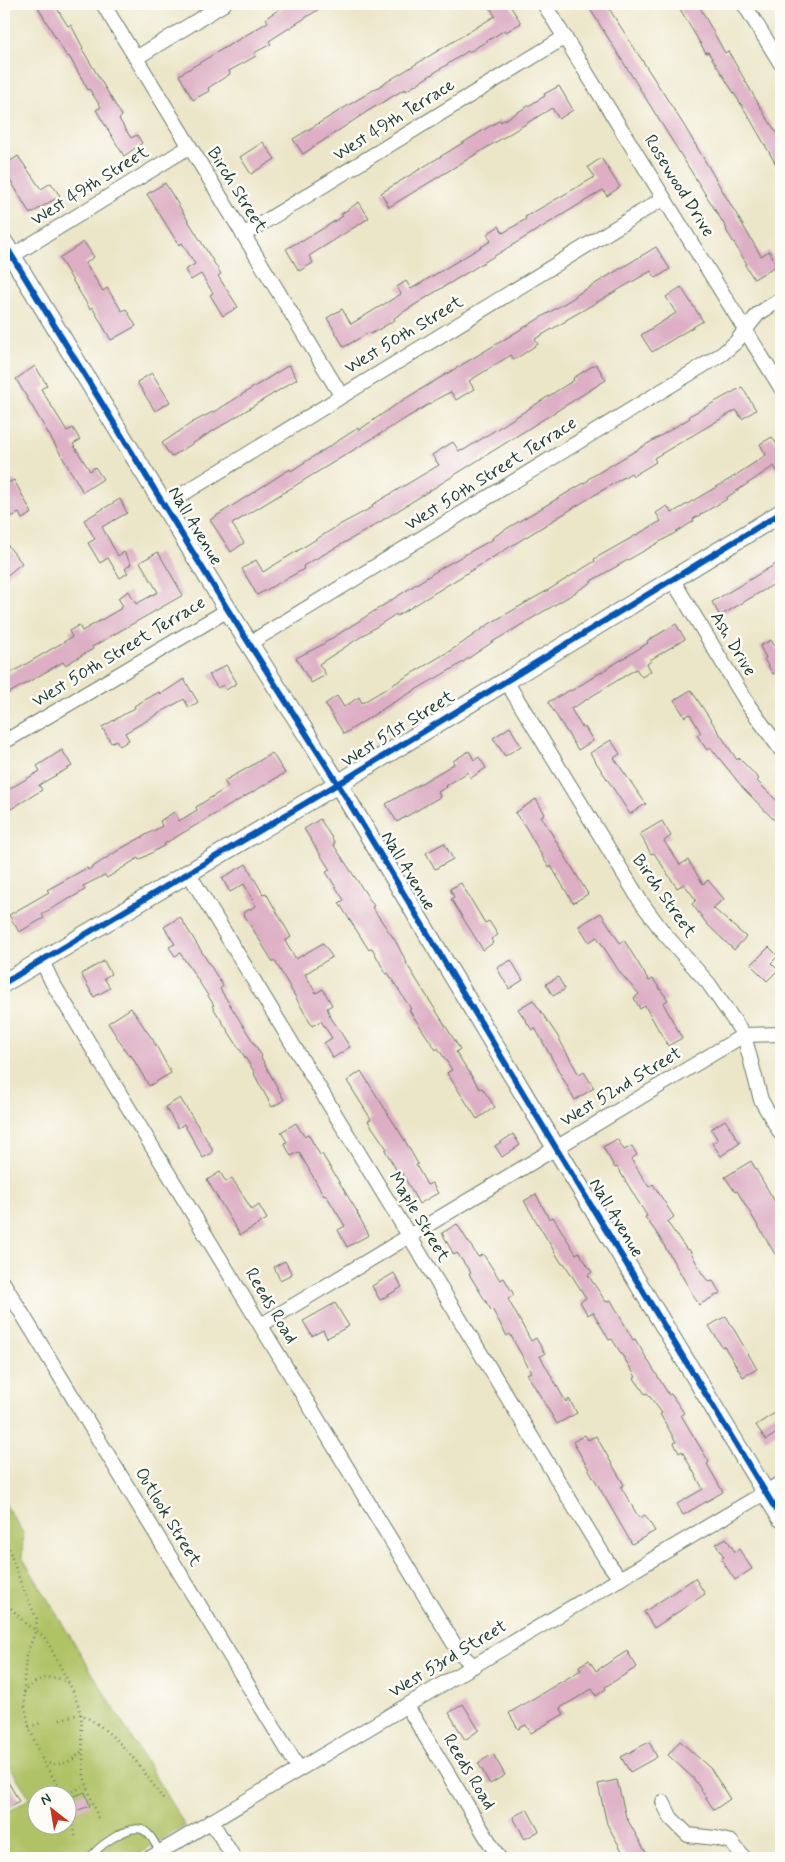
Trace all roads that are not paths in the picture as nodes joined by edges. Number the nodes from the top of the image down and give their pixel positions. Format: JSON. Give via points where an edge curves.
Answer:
{"nodes":[{"id":1,"x":103,"y":4,"type":"edge"},
{"id":2,"x":224,"y":4,"type":"edge"},
{"id":3,"x":544,"y":4,"type":"edge"},
{"id":4,"x":744,"y":4,"type":"edge"},
{"id":5,"x":565,"y":37,"type":"junction"},
{"id":6,"x":136,"y":58,"type":"junction"},
{"id":7,"x":781,"y":64,"type":"edge"},
{"id":8,"x":189,"y":147,"type":"junction"},
{"id":9,"x":664,"y":198,"type":"junction"},
{"id":10,"x":243,"y":235,"type":"junction"},
{"id":11,"x":8,"y":250,"type":"edge"},
{"id":12,"x":781,"y":299,"type":"edge"},
{"id":13,"x":744,"y":329,"type":"junction"},
{"id":14,"x":781,"y":388,"type":"edge"},
{"id":15,"x":342,"y":395,"type":"junction"},
{"id":16,"x":165,"y":504,"type":"junction"},
{"id":17,"x":781,"y":513,"type":"edge"},
{"id":18,"x":672,"y":579,"type":"junction"},
{"id":19,"x":228,"y":610,"type":"junction"},
{"id":20,"x":250,"y":643,"type":"junction"},
{"id":21,"x":506,"y":680,"type":"junction"},
{"id":22,"x":4,"y":742,"type":"edge"},
{"id":23,"x":781,"y":750,"type":"edge"},
{"id":24,"x":338,"y":784,"type":"junction"},
{"id":25,"x":189,"y":874,"type":"junction"},
{"id":26,"x":42,"y":961,"type":"junction"},
{"id":27,"x":4,"y":983,"type":"edge"},
{"id":28,"x":781,"y":1034,"type":"edge"},
{"id":29,"x":744,"y":1035,"type":"junction"},
{"id":30,"x":781,"y":1134,"type":"edge"},
{"id":31,"x":556,"y":1148,"type":"junction"},
{"id":32,"x":408,"y":1235,"type":"junction"},
{"id":33,"x":4,"y":1284,"type":"edge"},
{"id":34,"x":261,"y":1325,"type":"junction"},
{"id":35,"x":781,"y":1483,"type":"edge"},
{"id":36,"x":766,"y":1492,"type":"junction"},
{"id":37,"x":781,"y":1518,"type":"edge"},
{"id":38,"x":620,"y":1579,"type":"junction"},
{"id":39,"x":474,"y":1666,"type":"junction"},
{"id":40,"x":406,"y":1706,"type":"junction"},
{"id":41,"x":299,"y":1769,"type":"junction"},
{"id":42,"x":662,"y":1802,"type":"dead end"},
{"id":43,"x":211,"y":1821,"type":"junction"},
{"id":44,"x":155,"y":1855,"type":"edge"},
{"id":45,"x":90,"y":1858,"type":"edge"},
{"id":46,"x":234,"y":1858,"type":"edge"},
{"id":47,"x":499,"y":1858,"type":"edge"},
{"id":48,"x":744,"y":1858,"type":"edge"}],
"edges":[{"from":1,"to":6,"type":"street","name":"Birch Street"},
{"from":2,"to":6,"type":"street"},
{"from":3,"to":5,"type":"street","name":"Rosewood Drive"},
{"from":4,"to":7,"type":"street"},
{"from":5,"to":9,"type":"street","name":"Rosewood Drive"},
{"from":5,"to":10,"type":"street","name":"West 49th Terrace"},
{"from":6,"to":8,"type":"street","name":"Birch Street"},
{"from":8,"to":10,"type":"street","name":"Birch Street"},
{"from":8,"to":11,"type":"street","name":"West 49th Street"},
{"from":9,"to":13,"type":"street","name":"Rosewood Drive"},
{"from":9,"to":15,"type":"street","name":"West 50th Street"},
{"from":10,"to":15,"type":"street","name":"Birch Street"},
{"from":11,"to":16,"type":"street","name":"Nall Avenue"},
{"from":12,"to":13,"type":"street","name":"West 50th Street Terrace","via":[[758,314]]},
{"from":13,"to":14,"type":"street","name":"Rosewood Drive"},
{"from":13,"to":20,"type":"street","name":"West 50th Street Terrace","via":[[736,342],[722,354]]},
{"from":15,"to":16,"type":"street","name":"West 50th Street"},
{"from":16,"to":19,"type":"street","name":"Nall Avenue"},
{"from":17,"to":18,"type":"street","name":"West 51st Street"},
{"from":18,"to":21,"type":"street","name":"West 51st Street"},
{"from":18,"to":23,"type":"street","name":"Ash Drive","via":[[749,706]]},
{"from":19,"to":20,"type":"street","name":"Nall Avenue"},
{"from":19,"to":22,"type":"street","name":"West 50th Street Terrace"},
{"from":20,"to":24,"type":"street","name":"Nall Avenue"},
{"from":21,"to":24,"type":"street","name":"West 51st Street"},
{"from":21,"to":29,"type":"street","name":"Birch Street","via":[[641,902],[709,984]]},
{"from":24,"to":25,"type":"street","name":"West 51st Street"},
{"from":24,"to":31,"type":"street","name":"Nall Avenue"},
{"from":25,"to":26,"type":"street","name":"West 51st Street"},
{"from":25,"to":32,"type":"street","name":"Maple Street"},
{"from":26,"to":27,"type":"street","name":"West 51st Street"},
{"from":26,"to":34,"type":"street","name":"Reeds Road"},
{"from":28,"to":29,"type":"street"},
{"from":29,"to":30,"type":"street","name":"Birch Street","via":[[761,1100]]},
{"from":29,"to":31,"type":"street","name":"West 52nd Street"},
{"from":31,"to":32,"type":"street","name":"West 52nd Street"},
{"from":31,"to":36,"type":"street","name":"Nall Avenue"},
{"from":32,"to":34,"type":"street","name":"West 52nd Street"},
{"from":32,"to":38,"type":"street","name":"Maple Street"},
{"from":33,"to":41,"type":"street","name":"Outlook Street"},
{"from":34,"to":39,"type":"street","name":"Reeds Road","via":[[459,1652]]},
{"from":35,"to":36,"type":"street","name":"West 53rd Street"},
{"from":36,"to":37,"type":"street","name":"Nall Avenue"},
{"from":36,"to":38,"type":"street","name":"West 53rd Street"},
{"from":38,"to":39,"type":"street","name":"West 53rd Street"},
{"from":39,"to":40,"type":"street","name":"West 53rd Street"},
{"from":40,"to":41,"type":"street","name":"West 53rd Street"},
{"from":40,"to":47,"type":"street","name":"Reeds Road"},
{"from":41,"to":43,"type":"street","name":"West 53rd Street"},
{"from":42,"to":48,"type":"street","via":[[671,1818],[688,1835],[731,1842]]},
{"from":43,"to":44,"type":"street","name":"West 53rd Street"},
{"from":43,"to":46,"type":"street"},
{"from":44,"to":45,"type":"lane","via":[[147,1832],[131,1829],[101,1846]]}]}
